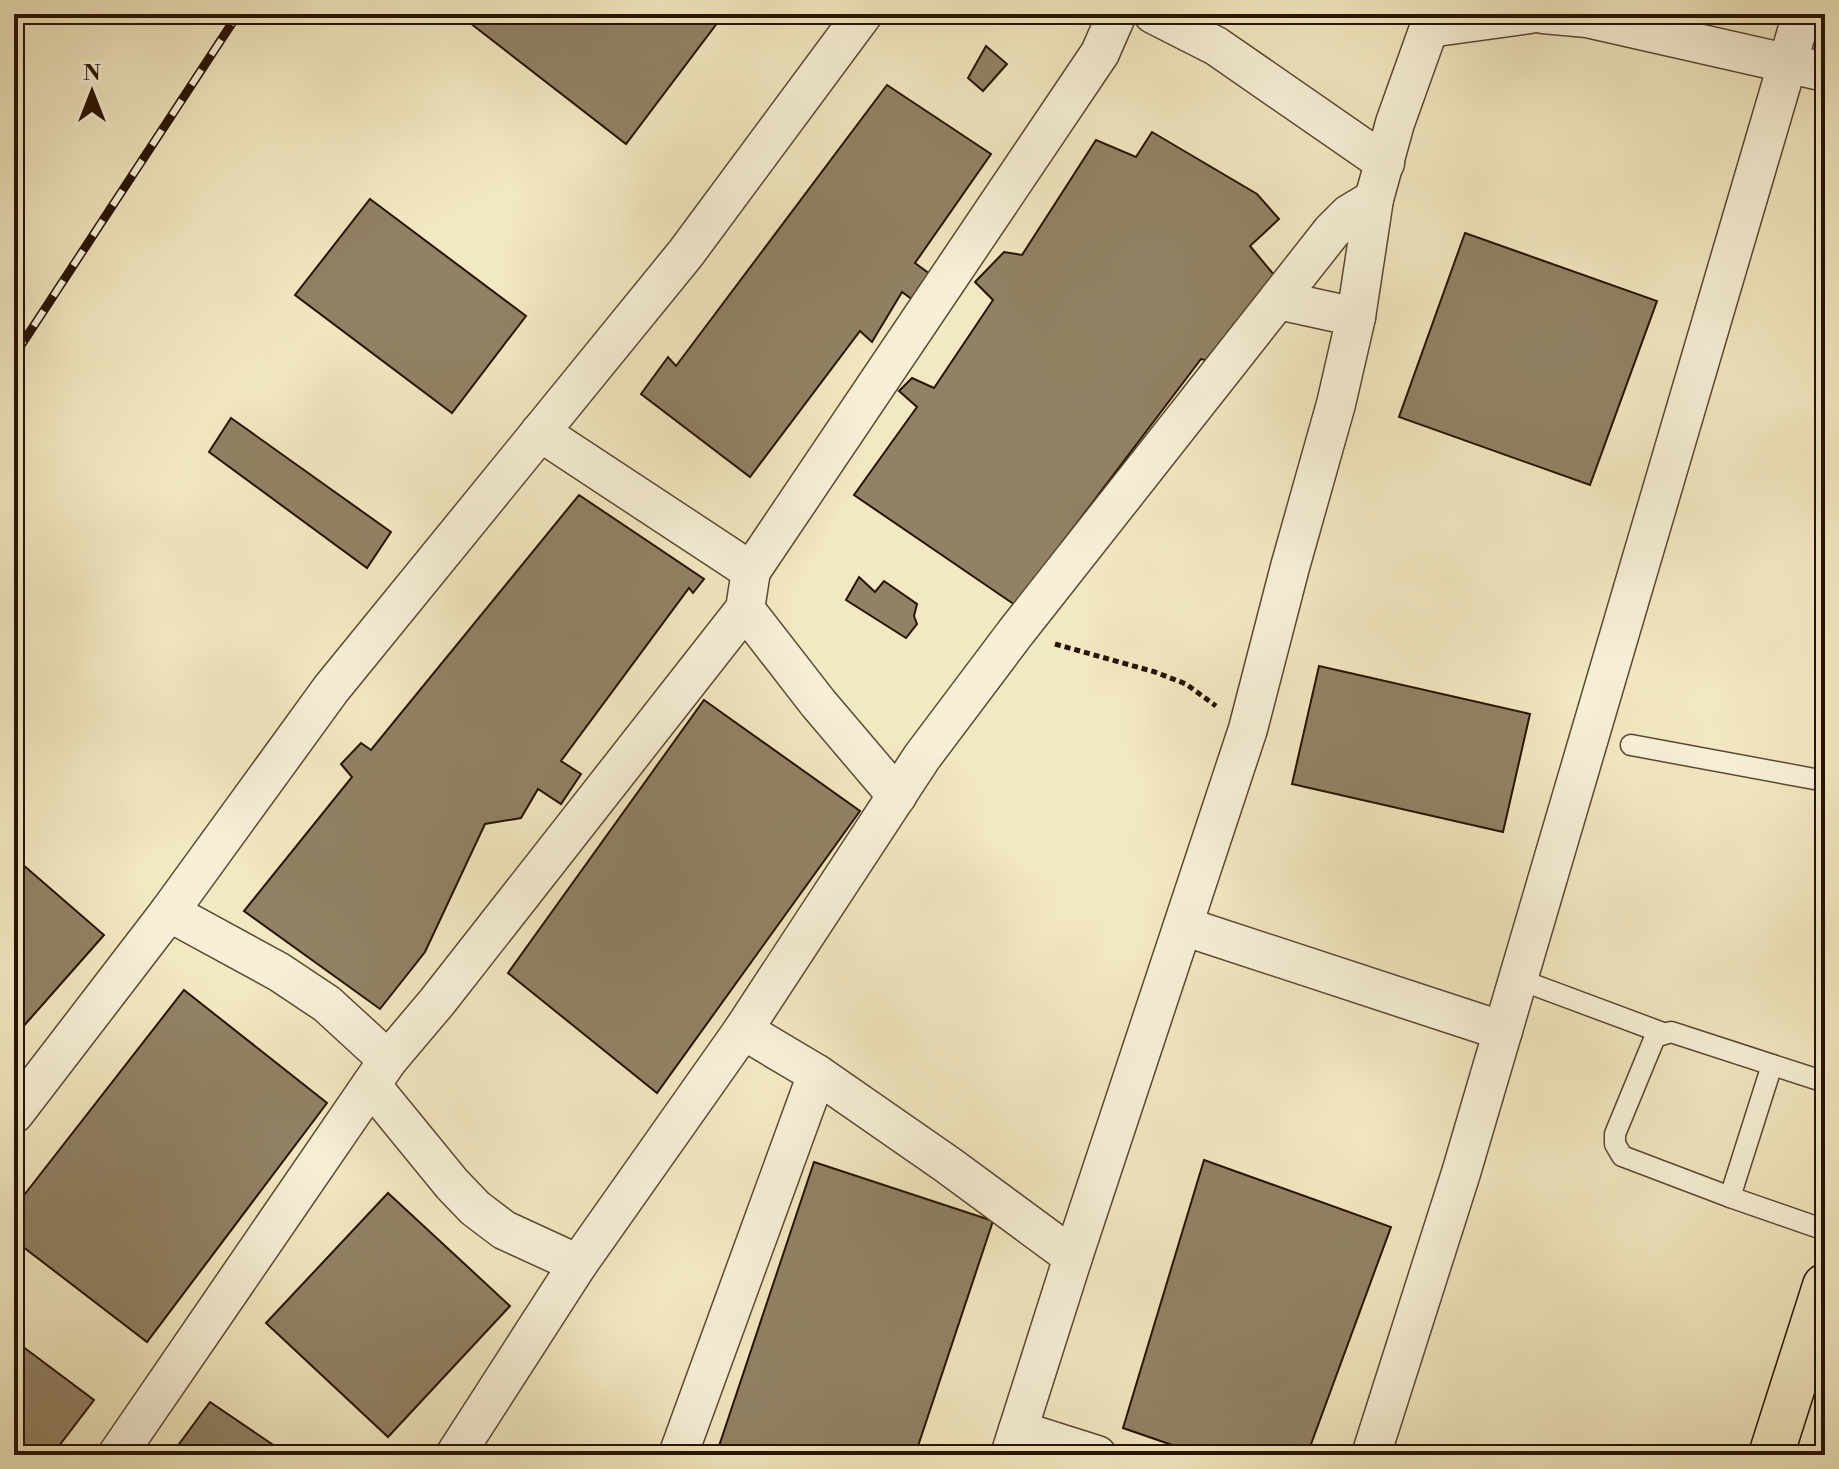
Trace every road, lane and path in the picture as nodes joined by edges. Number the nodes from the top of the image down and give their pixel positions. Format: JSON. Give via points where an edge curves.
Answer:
{"nodes":[{"id":1,"x":863,"y":14,"type":"edge"},
{"id":2,"x":1117,"y":14,"type":"edge"},
{"id":3,"x":1153,"y":14,"type":"edge"},
{"id":4,"x":1530,"y":14,"type":"edge"},
{"id":5,"x":1543,"y":14,"type":"edge"},
{"id":6,"x":1802,"y":14,"type":"edge"},
{"id":7,"x":1432,"y":21,"type":"edge"},
{"id":8,"x":1787,"y":64,"type":"junction"},
{"id":9,"x":1825,"y":72,"type":"edge"},
{"id":10,"x":1385,"y":163,"type":"junction"},
{"id":11,"x":1374,"y":199,"type":"junction"},
{"id":12,"x":1278,"y":300,"type":"junction"},
{"id":13,"x":1356,"y":317,"type":"junction"},
{"id":14,"x":540,"y":432,"type":"junction"},
{"id":15,"x":751,"y":571,"type":"junction"},
{"id":16,"x":745,"y":609,"type":"junction"},
{"id":17,"x":1016,"y":632,"type":"junction"},
{"id":18,"x":1248,"y":729,"type":"junction"},
{"id":19,"x":1631,"y":745,"type":"dead end"},
{"id":20,"x":1825,"y":781,"type":"edge"},
{"id":21,"x":897,"y":796,"type":"junction"},
{"id":22,"x":169,"y":912,"type":"junction"},
{"id":23,"x":1183,"y":926,"type":"junction"},
{"id":24,"x":1518,"y":979,"type":"junction"},
{"id":25,"x":743,"y":1030,"type":"junction"},
{"id":26,"x":1503,"y":1031,"type":"junction"},
{"id":27,"x":1663,"y":1033,"type":"junction"},
{"id":28,"x":1772,"y":1065,"type":"junction"},
{"id":29,"x":380,"y":1072,"type":"junction"},
{"id":30,"x":817,"y":1074,"type":"junction"},
{"id":31,"x":1825,"y":1082,"type":"edge"},
{"id":32,"x":14,"y":1114,"type":"edge"},
{"id":33,"x":1730,"y":1197,"type":"junction"},
{"id":34,"x":1825,"y":1230,"type":"edge"},
{"id":35,"x":1073,"y":1257,"type":"junction"},
{"id":36,"x":578,"y":1264,"type":"junction"},
{"id":37,"x":1825,"y":1286,"type":"edge"},
{"id":38,"x":1014,"y":1442,"type":"edge"},
{"id":39,"x":117,"y":1455,"type":"edge"},
{"id":40,"x":455,"y":1455,"type":"edge"},
{"id":41,"x":678,"y":1455,"type":"edge"},
{"id":42,"x":1097,"y":1455,"type":"edge"},
{"id":43,"x":1371,"y":1455,"type":"edge"},
{"id":44,"x":1771,"y":1455,"type":"edge"}],
"edges":[{"from":1,"to":14,"type":"street","via":[[686,253]]},
{"from":2,"to":15,"type":"street","via":[[1100,53]]},
{"from":3,"to":10,"type":"street","via":[[1216,46]]},
{"from":4,"to":7,"type":"street"},
{"from":5,"to":8,"type":"street","via":[[1587,18]]},
{"from":6,"to":8,"type":"street"},
{"from":7,"to":10,"type":"street"},
{"from":8,"to":9,"type":"street"},
{"from":8,"to":24,"type":"street"},
{"from":10,"to":11,"type":"street"},
{"from":11,"to":12,"type":"street","via":[[1332,231]]},
{"from":11,"to":13,"type":"street"},
{"from":12,"to":13,"type":"street"},
{"from":12,"to":17,"type":"street"},
{"from":13,"to":18,"type":"street"},
{"from":14,"to":15,"type":"street"},
{"from":14,"to":22,"type":"street","via":[[331,689]]},
{"from":15,"to":16,"type":"street"},
{"from":16,"to":21,"type":"street"},
{"from":16,"to":29,"type":"street"},
{"from":17,"to":18,"type":"path","via":[[1186,684]]},
{"from":17,"to":21,"type":"street"},
{"from":18,"to":23,"type":"street"},
{"from":19,"to":20,"type":"lane"},
{"from":21,"to":25,"type":"street"},
{"from":22,"to":29,"type":"street","via":[[327,1004]]},
{"from":22,"to":32,"type":"street"},
{"from":23,"to":26,"type":"street"},
{"from":23,"to":35,"type":"street"},
{"from":24,"to":26,"type":"street"},
{"from":24,"to":27,"type":"lane"},
{"from":25,"to":30,"type":"street"},
{"from":25,"to":36,"type":"street"},
{"from":26,"to":43,"type":"street"},
{"from":27,"to":28,"type":"lane"},
{"from":27,"to":33,"type":"lane","via":[[1655,1037],[1615,1144],[1622,1156]]},
{"from":28,"to":31,"type":"lane"},
{"from":28,"to":33,"type":"lane"},
{"from":29,"to":36,"type":"street","via":[[452,1184],[475,1208],[504,1230]]},
{"from":29,"to":39,"type":"street"},
{"from":30,"to":35,"type":"street"},
{"from":30,"to":41,"type":"street"},
{"from":33,"to":34,"type":"lane"},
{"from":35,"to":38,"type":"street"},
{"from":36,"to":40,"type":"street"},
{"from":37,"to":44,"type":"main road"},
{"from":38,"to":42,"type":"street"}]}
